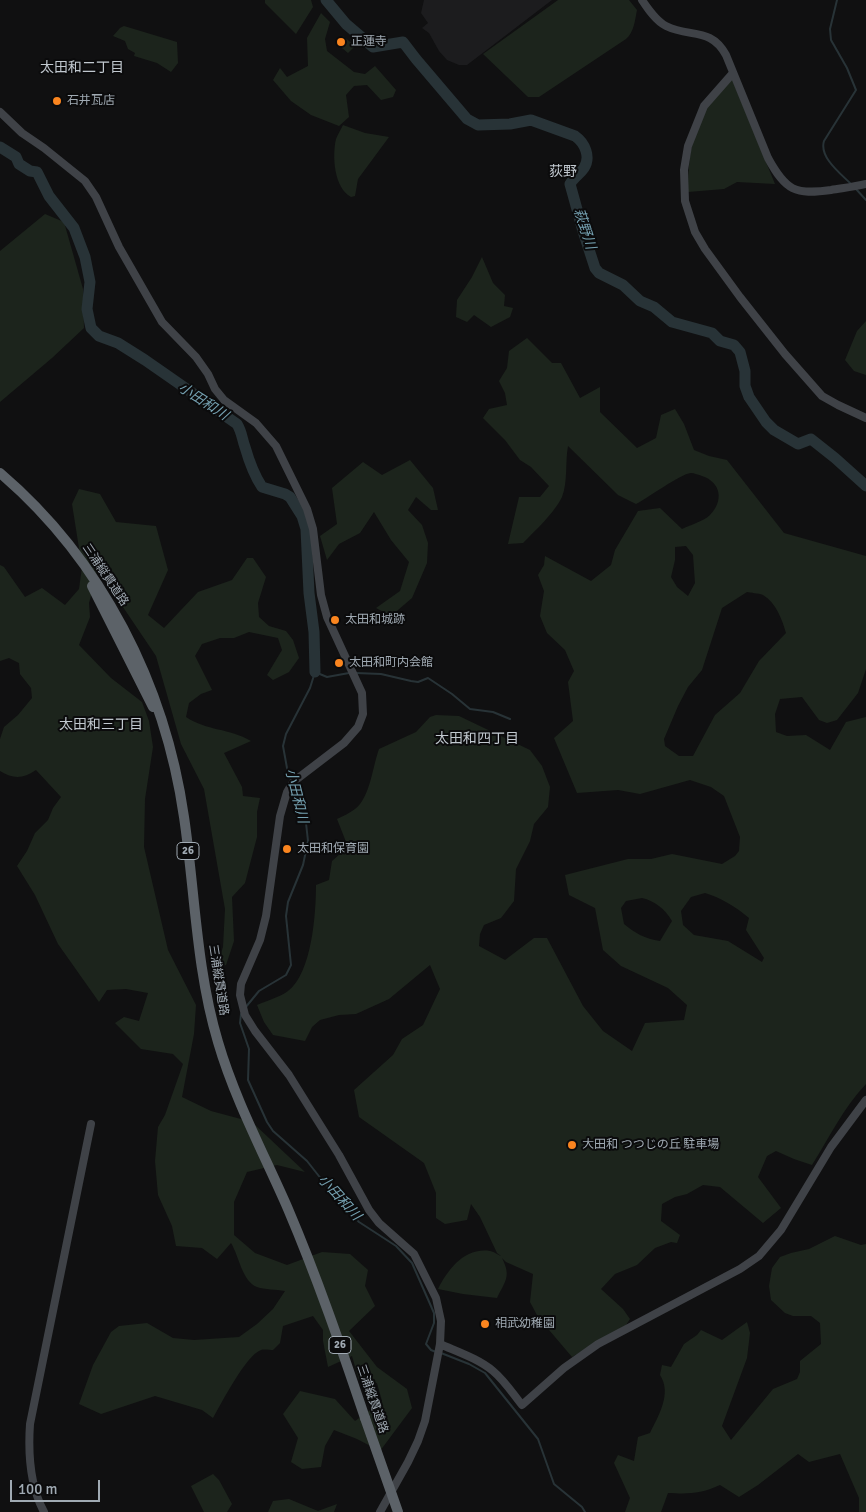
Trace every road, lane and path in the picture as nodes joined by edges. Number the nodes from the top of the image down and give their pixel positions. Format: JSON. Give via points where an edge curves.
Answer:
{"nodes":[{"id":1,"x":642,"y":0,"type":"edge"},
{"id":2,"x":733,"y":73,"type":"junction"},
{"id":3,"x":0,"y":112,"type":"edge"},
{"id":4,"x":866,"y":184,"type":"edge"},
{"id":5,"x":866,"y":418,"type":"edge"},
{"id":6,"x":0,"y":473,"type":"edge"},
{"id":7,"x":0,"y":478,"type":"edge"},
{"id":8,"x":50,"y":525,"type":"junction"},
{"id":9,"x":866,"y":1100,"type":"edge"},
{"id":10,"x":91,"y":1124,"type":"dead end"},
{"id":11,"x":440,"y":1344,"type":"junction"},
{"id":12,"x":44,"y":1512,"type":"edge"},
{"id":13,"x":380,"y":1512,"type":"edge"},
{"id":14,"x":396,"y":1512,"type":"edge"}],
"edges":[{"from":1,"to":2,"type":"street","via":[[666,26],[707,36],[719,43]]},
{"from":2,"to":4,"type":"street","via":[[768,158],[789,186],[809,192]]},
{"from":2,"to":5,"type":"street","via":[[704,106],[688,146],[684,170],[685,201],[695,232],[740,297],[822,396]]},
{"from":3,"to":11,"type":"street","via":[[89,186],[158,317],[196,357],[224,400],[256,422],[273,441],[307,509],[327,617],[362,692],[363,714],[352,735],[305,771],[286,792],[266,916],[240,995],[245,1015],[289,1075],[369,1210],[414,1254],[436,1298],[441,1321]]},
{"from":6,"to":8,"type":"highway","name":"三浦縦貫道路","number":"26","via":[[23,493]]},
{"from":7,"to":8,"type":"highway","name":"三浦縦貫道路","number":"26"},
{"from":8,"to":14,"type":"highway","name":"三浦縦貫道路","number":"26","bridge":true,"via":[[72,548],[110,604],[155,696],[182,804],[213,1025],[235,1091],[312,1273]]},
{"from":9,"to":11,"type":"street","via":[[831,1147],[781,1230],[759,1256],[598,1344],[522,1404],[492,1370]]},
{"from":10,"to":12,"type":"street","via":[[30,1424],[32,1476]]},
{"from":11,"to":13,"type":"street","via":[[418,1441]]}]}
